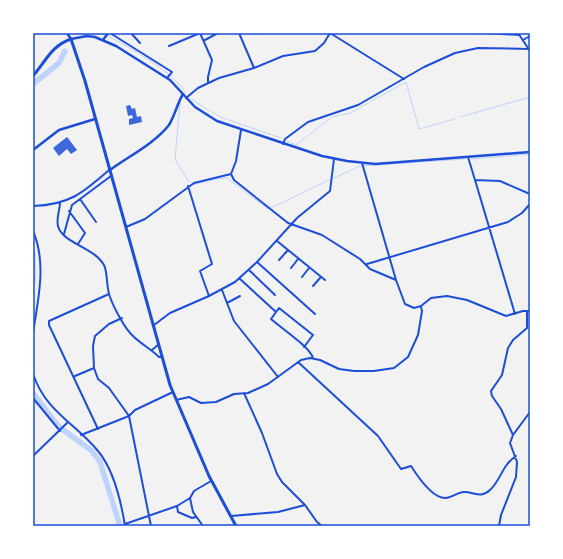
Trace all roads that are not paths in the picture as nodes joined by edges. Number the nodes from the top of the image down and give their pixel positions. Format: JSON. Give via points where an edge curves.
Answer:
{"nodes":[{"id":1,"x":68,"y":33,"type":"edge"},
{"id":2,"x":109,"y":33,"type":"edge"},
{"id":3,"x":131,"y":33,"type":"edge"},
{"id":4,"x":218,"y":33,"type":"edge"},
{"id":5,"x":239,"y":33,"type":"edge"},
{"id":6,"x":330,"y":33,"type":"edge"},
{"id":7,"x":486,"y":33,"type":"edge"},
{"id":8,"x":518,"y":34,"type":"edge"},
{"id":9,"x":530,"y":36,"type":"edge"},
{"id":10,"x":71,"y":39,"type":"junction"},
{"id":11,"x":103,"y":40,"type":"junction"},
{"id":12,"x":205,"y":40,"type":"junction"},
{"id":13,"x":523,"y":40,"type":"junction"},
{"id":14,"x":140,"y":43,"type":"dead end"},
{"id":15,"x":169,"y":46,"type":"dead end"},
{"id":16,"x":530,"y":50,"type":"edge"},
{"id":17,"x":254,"y":68,"type":"junction"},
{"id":18,"x":33,"y":76,"type":"edge"},
{"id":19,"x":167,"y":78,"type":"junction"},
{"id":20,"x":404,"y":79,"type":"junction"},
{"id":21,"x":208,"y":82,"type":"junction"},
{"id":22,"x":183,"y":94,"type":"junction"},
{"id":23,"x":186,"y":98,"type":"junction"},
{"id":24,"x":95,"y":119,"type":"junction"},
{"id":25,"x":241,"y":130,"type":"junction"},
{"id":26,"x":283,"y":144,"type":"junction"},
{"id":27,"x":33,"y":150,"type":"edge"},
{"id":28,"x":530,"y":152,"type":"edge"},
{"id":29,"x":468,"y":156,"type":"junction"},
{"id":30,"x":334,"y":159,"type":"junction"},
{"id":31,"x":362,"y":163,"type":"junction"},
{"id":32,"x":110,"y":170,"type":"junction"},
{"id":33,"x":231,"y":174,"type":"junction"},
{"id":34,"x":111,"y":176,"type":"junction"},
{"id":35,"x":475,"y":180,"type":"junction"},
{"id":36,"x":188,"y":186,"type":"junction"},
{"id":37,"x":530,"y":194,"type":"edge"},
{"id":38,"x":80,"y":199,"type":"junction"},
{"id":39,"x":60,"y":202,"type":"junction"},
{"id":40,"x":530,"y":204,"type":"edge"},
{"id":41,"x":33,"y":206,"type":"edge"},
{"id":42,"x":69,"y":211,"type":"junction"},
{"id":43,"x":96,"y":222,"type":"dead end"},
{"id":44,"x":290,"y":224,"type":"junction"},
{"id":45,"x":126,"y":227,"type":"junction"},
{"id":46,"x":488,"y":228,"type":"junction"},
{"id":47,"x":33,"y":231,"type":"edge"},
{"id":48,"x":64,"y":234,"type":"junction"},
{"id":49,"x":276,"y":241,"type":"junction"},
{"id":50,"x":78,"y":244,"type":"junction"},
{"id":51,"x":288,"y":250,"type":"junction"},
{"id":52,"x":390,"y":258,"type":"junction"},
{"id":53,"x":298,"y":259,"type":"junction"},
{"id":54,"x":279,"y":260,"type":"dead end"},
{"id":55,"x":257,"y":262,"type":"junction"},
{"id":56,"x":367,"y":264,"type":"junction"},
{"id":57,"x":291,"y":268,"type":"dead end"},
{"id":58,"x":309,"y":268,"type":"junction"},
{"id":59,"x":249,"y":270,"type":"junction"},
{"id":60,"x":302,"y":277,"type":"dead end"},
{"id":61,"x":239,"y":278,"type":"junction"},
{"id":62,"x":320,"y":278,"type":"junction"},
{"id":63,"x":325,"y":280,"type":"dead end"},
{"id":64,"x":396,"y":280,"type":"junction"},
{"id":65,"x":313,"y":286,"type":"dead end"},
{"id":66,"x":222,"y":290,"type":"junction"},
{"id":67,"x":109,"y":294,"type":"junction"},
{"id":68,"x":275,"y":295,"type":"dead end"},
{"id":69,"x":209,"y":296,"type":"junction"},
{"id":70,"x":240,"y":296,"type":"dead end"},
{"id":71,"x":227,"y":303,"type":"junction"},
{"id":72,"x":421,"y":306,"type":"junction"},
{"id":73,"x":529,"y":311,"type":"edge"},
{"id":74,"x":276,"y":312,"type":"junction"},
{"id":75,"x":315,"y":314,"type":"dead end"},
{"id":76,"x":515,"y":314,"type":"junction"},
{"id":77,"x":122,"y":318,"type":"junction"},
{"id":78,"x":153,"y":325,"type":"junction"},
{"id":79,"x":33,"y":333,"type":"edge"},
{"id":80,"x":159,"y":344,"type":"junction"},
{"id":81,"x":304,"y":347,"type":"junction"},
{"id":82,"x":152,"y":350,"type":"junction"},
{"id":83,"x":162,"y":357,"type":"junction"},
{"id":84,"x":313,"y":358,"type":"junction"},
{"id":85,"x":298,"y":362,"type":"junction"},
{"id":86,"x":94,"y":368,"type":"junction"},
{"id":87,"x":33,"y":374,"type":"edge"},
{"id":88,"x":75,"y":376,"type":"junction"},
{"id":89,"x":278,"y":377,"type":"junction"},
{"id":90,"x":173,"y":392,"type":"junction"},
{"id":91,"x":244,"y":393,"type":"junction"},
{"id":92,"x":33,"y":398,"type":"edge"},
{"id":93,"x":176,"y":400,"type":"junction"},
{"id":94,"x":530,"y":412,"type":"edge"},
{"id":95,"x":129,"y":416,"type":"junction"},
{"id":96,"x":67,"y":423,"type":"junction"},
{"id":97,"x":98,"y":429,"type":"junction"},
{"id":98,"x":60,"y":430,"type":"junction"},
{"id":99,"x":81,"y":435,"type":"junction"},
{"id":100,"x":513,"y":435,"type":"junction"},
{"id":101,"x":33,"y":456,"type":"edge"},
{"id":102,"x":516,"y":456,"type":"junction"},
{"id":103,"x":212,"y":481,"type":"junction"},
{"id":104,"x":190,"y":498,"type":"junction"},
{"id":105,"x":305,"y":505,"type":"junction"},
{"id":106,"x":176,"y":506,"type":"junction"},
{"id":107,"x":149,"y":515,"type":"junction"},
{"id":108,"x":231,"y":516,"type":"junction"},
{"id":109,"x":196,"y":517,"type":"junction"},
{"id":110,"x":125,"y":525,"type":"edge"},
{"id":111,"x":152,"y":526,"type":"edge"},
{"id":112,"x":203,"y":526,"type":"edge"},
{"id":113,"x":236,"y":526,"type":"edge"},
{"id":114,"x":322,"y":526,"type":"edge"},
{"id":115,"x":499,"y":526,"type":"edge"}],
"edges":[{"from":1,"to":10,"type":"main road"},
{"from":2,"to":11,"type":"main road"},
{"from":2,"to":19,"type":"street","via":[[172,72]]},
{"from":3,"to":14,"type":"street"},
{"from":4,"to":12,"type":"street"},
{"from":5,"to":17,"type":"street"},
{"from":6,"to":17,"type":"street","via":[[315,51],[283,56]]},
{"from":6,"to":20,"type":"street"},
{"from":7,"to":8,"type":"street"},
{"from":8,"to":13,"type":"street"},
{"from":9,"to":13,"type":"street"},
{"from":10,"to":11,"type":"main road","via":[[87,36]]},
{"from":10,"to":18,"type":"main road","via":[[50,51]]},
{"from":10,"to":24,"type":"main road"},
{"from":11,"to":19,"type":"main road"},
{"from":12,"to":15,"type":"street","via":[[200,33]]},
{"from":12,"to":21,"type":"street","via":[[212,60]]},
{"from":13,"to":16,"type":"street"},
{"from":16,"to":20,"type":"street","via":[[470,48],[439,60]]},
{"from":17,"to":21,"type":"street"},
{"from":19,"to":22,"type":"main road"},
{"from":20,"to":26,"type":"street","via":[[358,105],[308,122],[285,139]]},
{"from":21,"to":23,"type":"street"},
{"from":22,"to":23,"type":"main road"},
{"from":22,"to":32,"type":"main road","via":[[173,118],[165,129],[154,140]]},
{"from":23,"to":25,"type":"main road","via":[[207,116]]},
{"from":24,"to":27,"type":"main road","via":[[59,130]]},
{"from":24,"to":32,"type":"main road"},
{"from":25,"to":26,"type":"main road"},
{"from":25,"to":33,"type":"street"},
{"from":26,"to":30,"type":"main road"},
{"from":28,"to":29,"type":"main road"},
{"from":29,"to":31,"type":"main road"},
{"from":29,"to":35,"type":"street"},
{"from":30,"to":31,"type":"main road"},
{"from":30,"to":44,"type":"street","via":[[330,191]]},
{"from":31,"to":52,"type":"street"},
{"from":32,"to":34,"type":"main road"},
{"from":32,"to":39,"type":"street","via":[[82,193]]},
{"from":33,"to":36,"type":"street"},
{"from":33,"to":44,"type":"street","via":[[234,180]]},
{"from":34,"to":38,"type":"street"},
{"from":34,"to":45,"type":"main road"},
{"from":35,"to":37,"type":"street","via":[[500,181]]},
{"from":35,"to":46,"type":"street"},
{"from":36,"to":45,"type":"street","via":[[145,219]]},
{"from":36,"to":69,"type":"street","via":[[212,264],[200,271]]},
{"from":38,"to":42,"type":"street"},
{"from":38,"to":43,"type":"street"},
{"from":39,"to":41,"type":"street"},
{"from":39,"to":48,"type":"street","via":[[58,222]]},
{"from":40,"to":46,"type":"street","via":[[513,219]]},
{"from":42,"to":48,"type":"street"},
{"from":42,"to":50,"type":"street","via":[[85,233]]},
{"from":44,"to":49,"type":"street"},
{"from":44,"to":56,"type":"street","via":[[322,235]]},
{"from":45,"to":78,"type":"main road"},
{"from":46,"to":52,"type":"street"},
{"from":46,"to":76,"type":"street"},
{"from":47,"to":79,"type":"street","via":[[40,274]]},
{"from":48,"to":50,"type":"street"},
{"from":49,"to":51,"type":"street"},
{"from":49,"to":55,"type":"street"},
{"from":50,"to":67,"type":"street","via":[[95,254],[104,265]]},
{"from":51,"to":53,"type":"street"},
{"from":51,"to":54,"type":"street"},
{"from":52,"to":56,"type":"street"},
{"from":52,"to":64,"type":"street"},
{"from":53,"to":57,"type":"street"},
{"from":53,"to":58,"type":"street"},
{"from":55,"to":59,"type":"street"},
{"from":55,"to":75,"type":"street"},
{"from":56,"to":64,"type":"street","via":[[370,269]]},
{"from":58,"to":60,"type":"street"},
{"from":58,"to":62,"type":"street"},
{"from":59,"to":61,"type":"street"},
{"from":59,"to":68,"type":"street"},
{"from":61,"to":66,"type":"street"},
{"from":61,"to":74,"type":"street"},
{"from":62,"to":63,"type":"street"},
{"from":62,"to":65,"type":"street"},
{"from":64,"to":72,"type":"street","via":[[405,304],[414,308]]},
{"from":66,"to":69,"type":"street"},
{"from":66,"to":71,"type":"street"},
{"from":67,"to":77,"type":"street"},
{"from":67,"to":88,"type":"street","via":[[49,321],[49,326]]},
{"from":69,"to":78,"type":"street","via":[[170,313]]},
{"from":70,"to":71,"type":"street"},
{"from":71,"to":89,"type":"street","via":[[237,326]]},
{"from":72,"to":76,"type":"street","via":[[431,298],[453,297],[506,316]]},
{"from":72,"to":84,"type":"street","via":[[418,335],[408,357],[398,366],[374,372],[354,371],[340,369]]},
{"from":73,"to":76,"type":"street"},
{"from":73,"to":100,"type":"street","via":[[528,328],[513,340],[508,348],[504,357],[503,373],[491,391]]},
{"from":74,"to":81,"type":"street","via":[[271,319]]},
{"from":74,"to":81,"type":"street","via":[[279,308],[313,335]]},
{"from":77,"to":82,"type":"street","via":[[132,336]]},
{"from":77,"to":86,"type":"street","via":[[108,324],[95,336],[92,346]]},
{"from":78,"to":80,"type":"main road"},
{"from":80,"to":82,"type":"street"},
{"from":80,"to":83,"type":"main road"},
{"from":81,"to":84,"type":"street","via":[[312,353]]},
{"from":82,"to":83,"type":"street","via":[[159,358]]},
{"from":83,"to":90,"type":"main road"},
{"from":84,"to":85,"type":"street"},
{"from":85,"to":89,"type":"street"},
{"from":85,"to":102,"type":"street","via":[[378,436],[401,469],[411,466],[438,497],[451,497],[463,492],[476,496],[485,494],[492,488],[506,464]]},
{"from":86,"to":88,"type":"street"},
{"from":86,"to":95,"type":"street","via":[[98,379],[109,388]]},
{"from":87,"to":96,"type":"street","via":[[47,402]]},
{"from":88,"to":97,"type":"street"},
{"from":89,"to":91,"type":"street","via":[[268,384]]},
{"from":90,"to":93,"type":"main road"},
{"from":90,"to":95,"type":"street","via":[[135,410]]},
{"from":91,"to":93,"type":"street","via":[[234,394],[216,402],[201,403],[189,397]]},
{"from":91,"to":105,"type":"street","via":[[277,474]]},
{"from":92,"to":98,"type":"street"},
{"from":93,"to":103,"type":"main road"},
{"from":94,"to":100,"type":"street"},
{"from":95,"to":97,"type":"street"},
{"from":95,"to":107,"type":"street"},
{"from":96,"to":98,"type":"street"},
{"from":96,"to":99,"type":"street"},
{"from":97,"to":99,"type":"street"},
{"from":98,"to":101,"type":"street"},
{"from":99,"to":110,"type":"street","via":[[97,449],[108,466]]},
{"from":100,"to":102,"type":"street","via":[[510,446]]},
{"from":102,"to":115,"type":"street","via":[[516,477]]},
{"from":103,"to":104,"type":"street","via":[[194,491]]},
{"from":103,"to":108,"type":"main road"},
{"from":104,"to":106,"type":"street"},
{"from":104,"to":109,"type":"street"},
{"from":105,"to":108,"type":"street","via":[[278,512]]},
{"from":105,"to":114,"type":"street"},
{"from":106,"to":107,"type":"street"},
{"from":106,"to":109,"type":"street","via":[[178,512],[192,518]]},
{"from":107,"to":110,"type":"street"},
{"from":107,"to":111,"type":"street"},
{"from":108,"to":113,"type":"main road"},
{"from":109,"to":112,"type":"street"}]}
